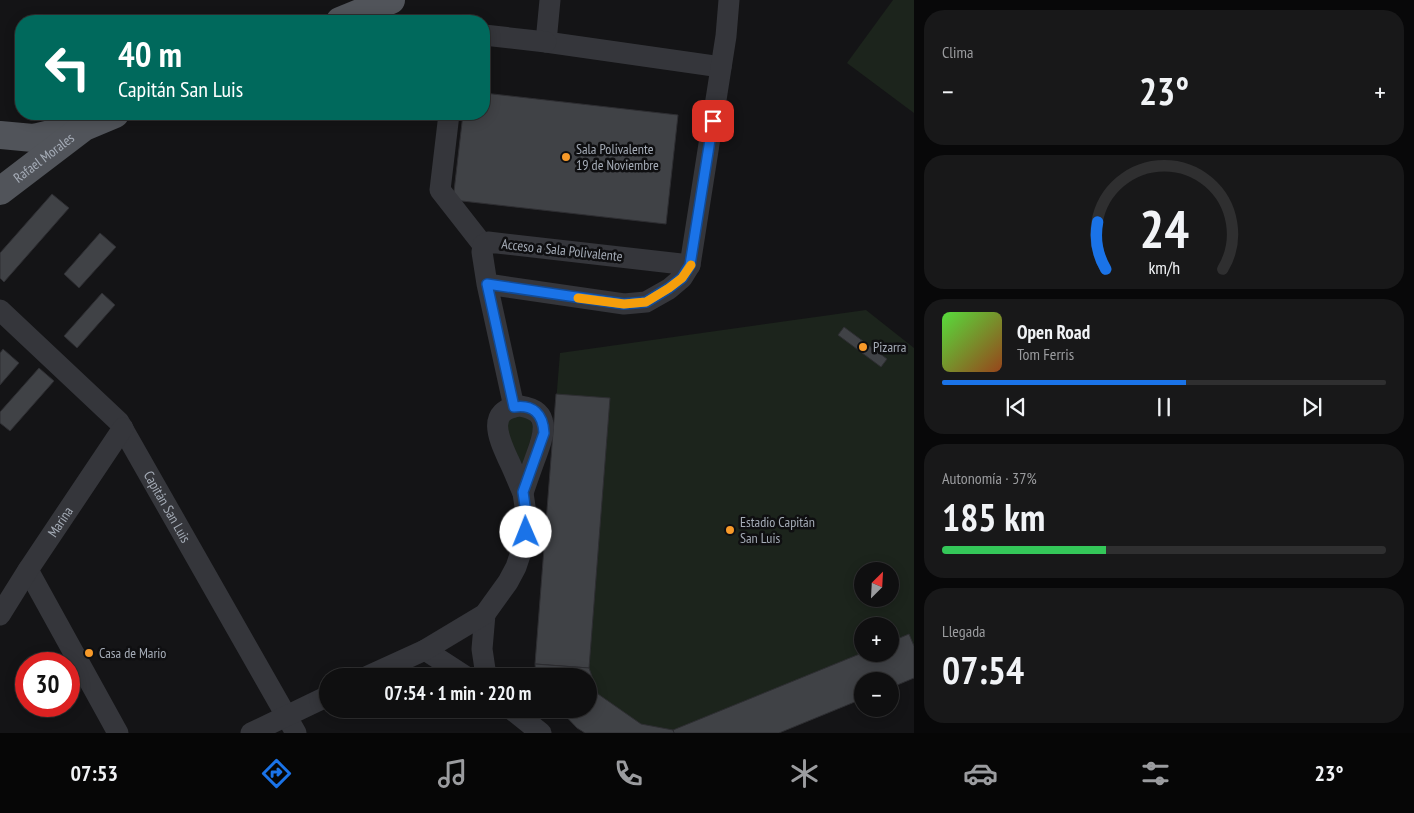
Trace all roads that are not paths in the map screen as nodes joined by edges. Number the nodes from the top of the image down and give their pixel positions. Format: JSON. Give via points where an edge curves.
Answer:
{"nodes":[{"id":1,"x":391,"y":0,"type":"edge"},
{"id":2,"x":550,"y":0,"type":"edge"},
{"id":3,"x":729,"y":0,"type":"edge"},
{"id":4,"x":355,"y":15,"type":"edge"},
{"id":5,"x":490,"y":36,"type":"edge"},
{"id":6,"x":546,"y":42,"type":"junction"},
{"id":7,"x":721,"y":67,"type":"junction"},
{"id":8,"x":100,"y":120,"type":"edge"},
{"id":9,"x":448,"y":120,"type":"edge"},
{"id":10,"x":84,"y":126,"type":"junction"},
{"id":11,"x":0,"y":135,"type":"edge"},
{"id":12,"x":0,"y":191,"type":"edge"},
{"id":13,"x":483,"y":245,"type":"junction"},
{"id":14,"x":690,"y":265,"type":"junction"},
{"id":15,"x":487,"y":284,"type":"junction"},
{"id":16,"x":0,"y":310,"type":"edge"},
{"id":17,"x":514,"y":407,"type":"junction"},
{"id":18,"x":122,"y":428,"type":"junction"},
{"id":19,"x":523,"y":492,"type":"junction"},
{"id":20,"x":28,"y":570,"type":"junction"},
{"id":21,"x":485,"y":614,"type":"junction"},
{"id":22,"x":0,"y":615,"type":"edge"},
{"id":23,"x":425,"y":650,"type":"junction"},
{"id":24,"x":386,"y":668,"type":"edge"},
{"id":25,"x":453,"y":668,"type":"edge"},
{"id":26,"x":485,"y":668,"type":"edge"},
{"id":27,"x":319,"y":703,"type":"edge"},
{"id":28,"x":522,"y":718,"type":"edge"},
{"id":29,"x":291,"y":724,"type":"edge"},
{"id":30,"x":118,"y":733,"type":"edge"},
{"id":31,"x":251,"y":733,"type":"edge"},
{"id":32,"x":541,"y":733,"type":"edge"}],
"edges":[{"from":1,"to":4,"type":"main road"},
{"from":2,"to":6,"type":"street"},
{"from":3,"to":7,"type":"street"},
{"from":5,"to":6,"type":"street"},
{"from":6,"to":7,"type":"street"},
{"from":7,"to":14,"type":"street"},
{"from":8,"to":10,"type":"main road","name":"Rafael Morales"},
{"from":9,"to":13,"type":"street","via":[[440,190]]},
{"from":10,"to":11,"type":"main road","via":[[33,138]]},
{"from":10,"to":12,"type":"main road","name":"Rafael Morales"},
{"from":13,"to":14,"type":"street","name":"Acceso a Sala Polivalente","via":[[488,242]]},
{"from":13,"to":15,"type":"street","name":"Acceso a Sala Polivalente"},
{"from":14,"to":15,"type":"street","via":[[682,278],[646,302],[624,304]]},
{"from":15,"to":17,"type":"street"},
{"from":16,"to":18,"type":"street","name":"Capitán San Luis","via":[[120,422]]},
{"from":17,"to":19,"type":"street","via":[[500,418],[497,433]]},
{"from":17,"to":19,"type":"street","via":[[532,409],[544,425]]},
{"from":18,"to":20,"type":"street","name":"Marina"},
{"from":18,"to":29,"type":"street","name":"Capitán San Luis"},
{"from":19,"to":21,"type":"street","via":[[527,520],[524,543],[516,568]]},
{"from":20,"to":22,"type":"street","name":"Marina"},
{"from":20,"to":30,"type":"street"},
{"from":21,"to":23,"type":"street"},
{"from":21,"to":26,"type":"street","via":[[482,649]]},
{"from":23,"to":24,"type":"street"},
{"from":23,"to":25,"type":"street"},
{"from":27,"to":29,"type":"street"},
{"from":28,"to":32,"type":"street"},
{"from":29,"to":31,"type":"street"}]}
